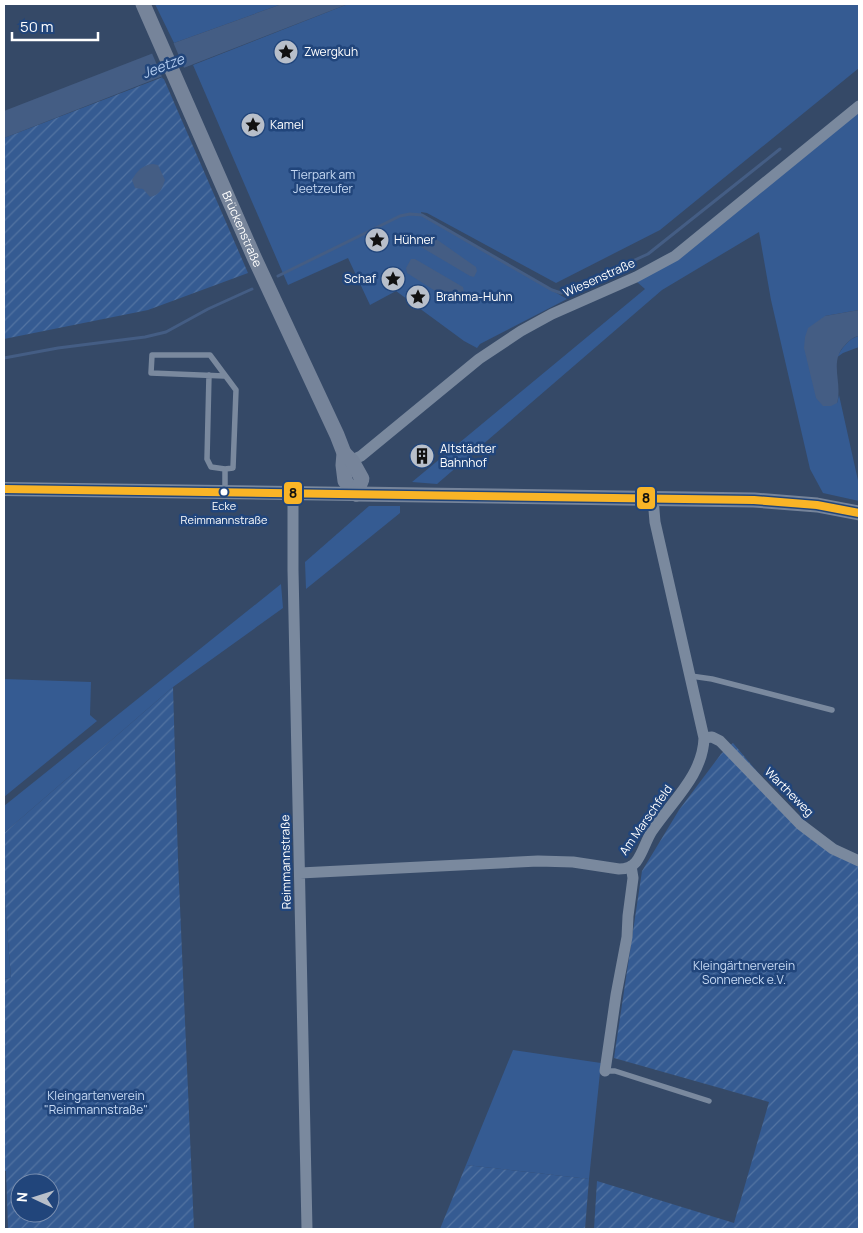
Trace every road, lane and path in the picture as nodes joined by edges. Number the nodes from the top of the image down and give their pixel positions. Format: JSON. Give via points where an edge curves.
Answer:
{"nodes":[{"id":1,"x":143,"y":4,"type":"edge"},
{"id":2,"x":859,"y":106,"type":"edge"},
{"id":3,"x":209,"y":375,"type":"junction"},
{"id":4,"x":224,"y":376,"type":"junction"},
{"id":5,"x":346,"y":459,"type":"junction"},
{"id":6,"x":225,"y":468,"type":"junction"},
{"id":7,"x":4,"y":489,"type":"edge"},
{"id":8,"x":225,"y":493,"type":"junction"},
{"id":9,"x":293,"y":494,"type":"junction"},
{"id":10,"x":356,"y":494,"type":"junction"},
{"id":11,"x":653,"y":498,"type":"junction"},
{"id":12,"x":859,"y":514,"type":"edge"},
{"id":13,"x":691,"y":676,"type":"junction"},
{"id":14,"x":832,"y":710,"type":"dead end"},
{"id":15,"x":704,"y":738,"type":"junction"},
{"id":16,"x":859,"y":861,"type":"edge"},
{"id":17,"x":631,"y":866,"type":"junction"},
{"id":18,"x":300,"y":873,"type":"junction"},
{"id":19,"x":605,"y":1070,"type":"joint"},
{"id":20,"x":709,"y":1101,"type":"dead end"},
{"id":21,"x":308,"y":1229,"type":"edge"}],
"edges":[{"from":1,"to":5,"type":"main road","name":"Brückenstraße"},
{"from":2,"to":5,"type":"street","name":"Wiesenstraße","via":[[675,256],[520,331],[479,359],[362,454]]},
{"from":3,"to":4,"type":"lane"},
{"from":3,"to":4,"type":"lane","via":[[151,373],[152,355],[210,356]]},
{"from":3,"to":6,"type":"lane","via":[[207,459],[211,467]]},
{"from":4,"to":6,"type":"lane","via":[[236,390],[233,468]]},
{"from":5,"to":10,"type":"main road","name":"Brückenstraße","via":[[362,479]]},
{"from":6,"to":8,"type":"lane"},
{"from":7,"to":8,"type":"street"},
{"from":8,"to":9,"type":"street"},
{"from":9,"to":10,"type":"street"},
{"from":9,"to":18,"type":"street","name":"Reimmannstraße"},
{"from":10,"to":11,"type":"main road"},
{"from":11,"to":12,"type":"main road","via":[[778,501]]},
{"from":11,"to":13,"type":"street","name":"Am Marschfeld","via":[[655,522]]},
{"from":13,"to":14,"type":"lane"},
{"from":13,"to":15,"type":"street","name":"Am Marschfeld"},
{"from":15,"to":16,"type":"street","name":"Wartheweg","via":[[720,741],[816,838]]},
{"from":15,"to":17,"type":"street","name":"Am Marschfeld","via":[[704,751],[693,776]]},
{"from":17,"to":18,"type":"street","name":"Am Marschfeld","via":[[619,869],[538,861]]},
{"from":17,"to":19,"type":"street","via":[[633,878],[627,937]]},
{"from":18,"to":21,"type":"street","name":"Reimmannstraße"},
{"from":19,"to":20,"type":"lane"}]}
